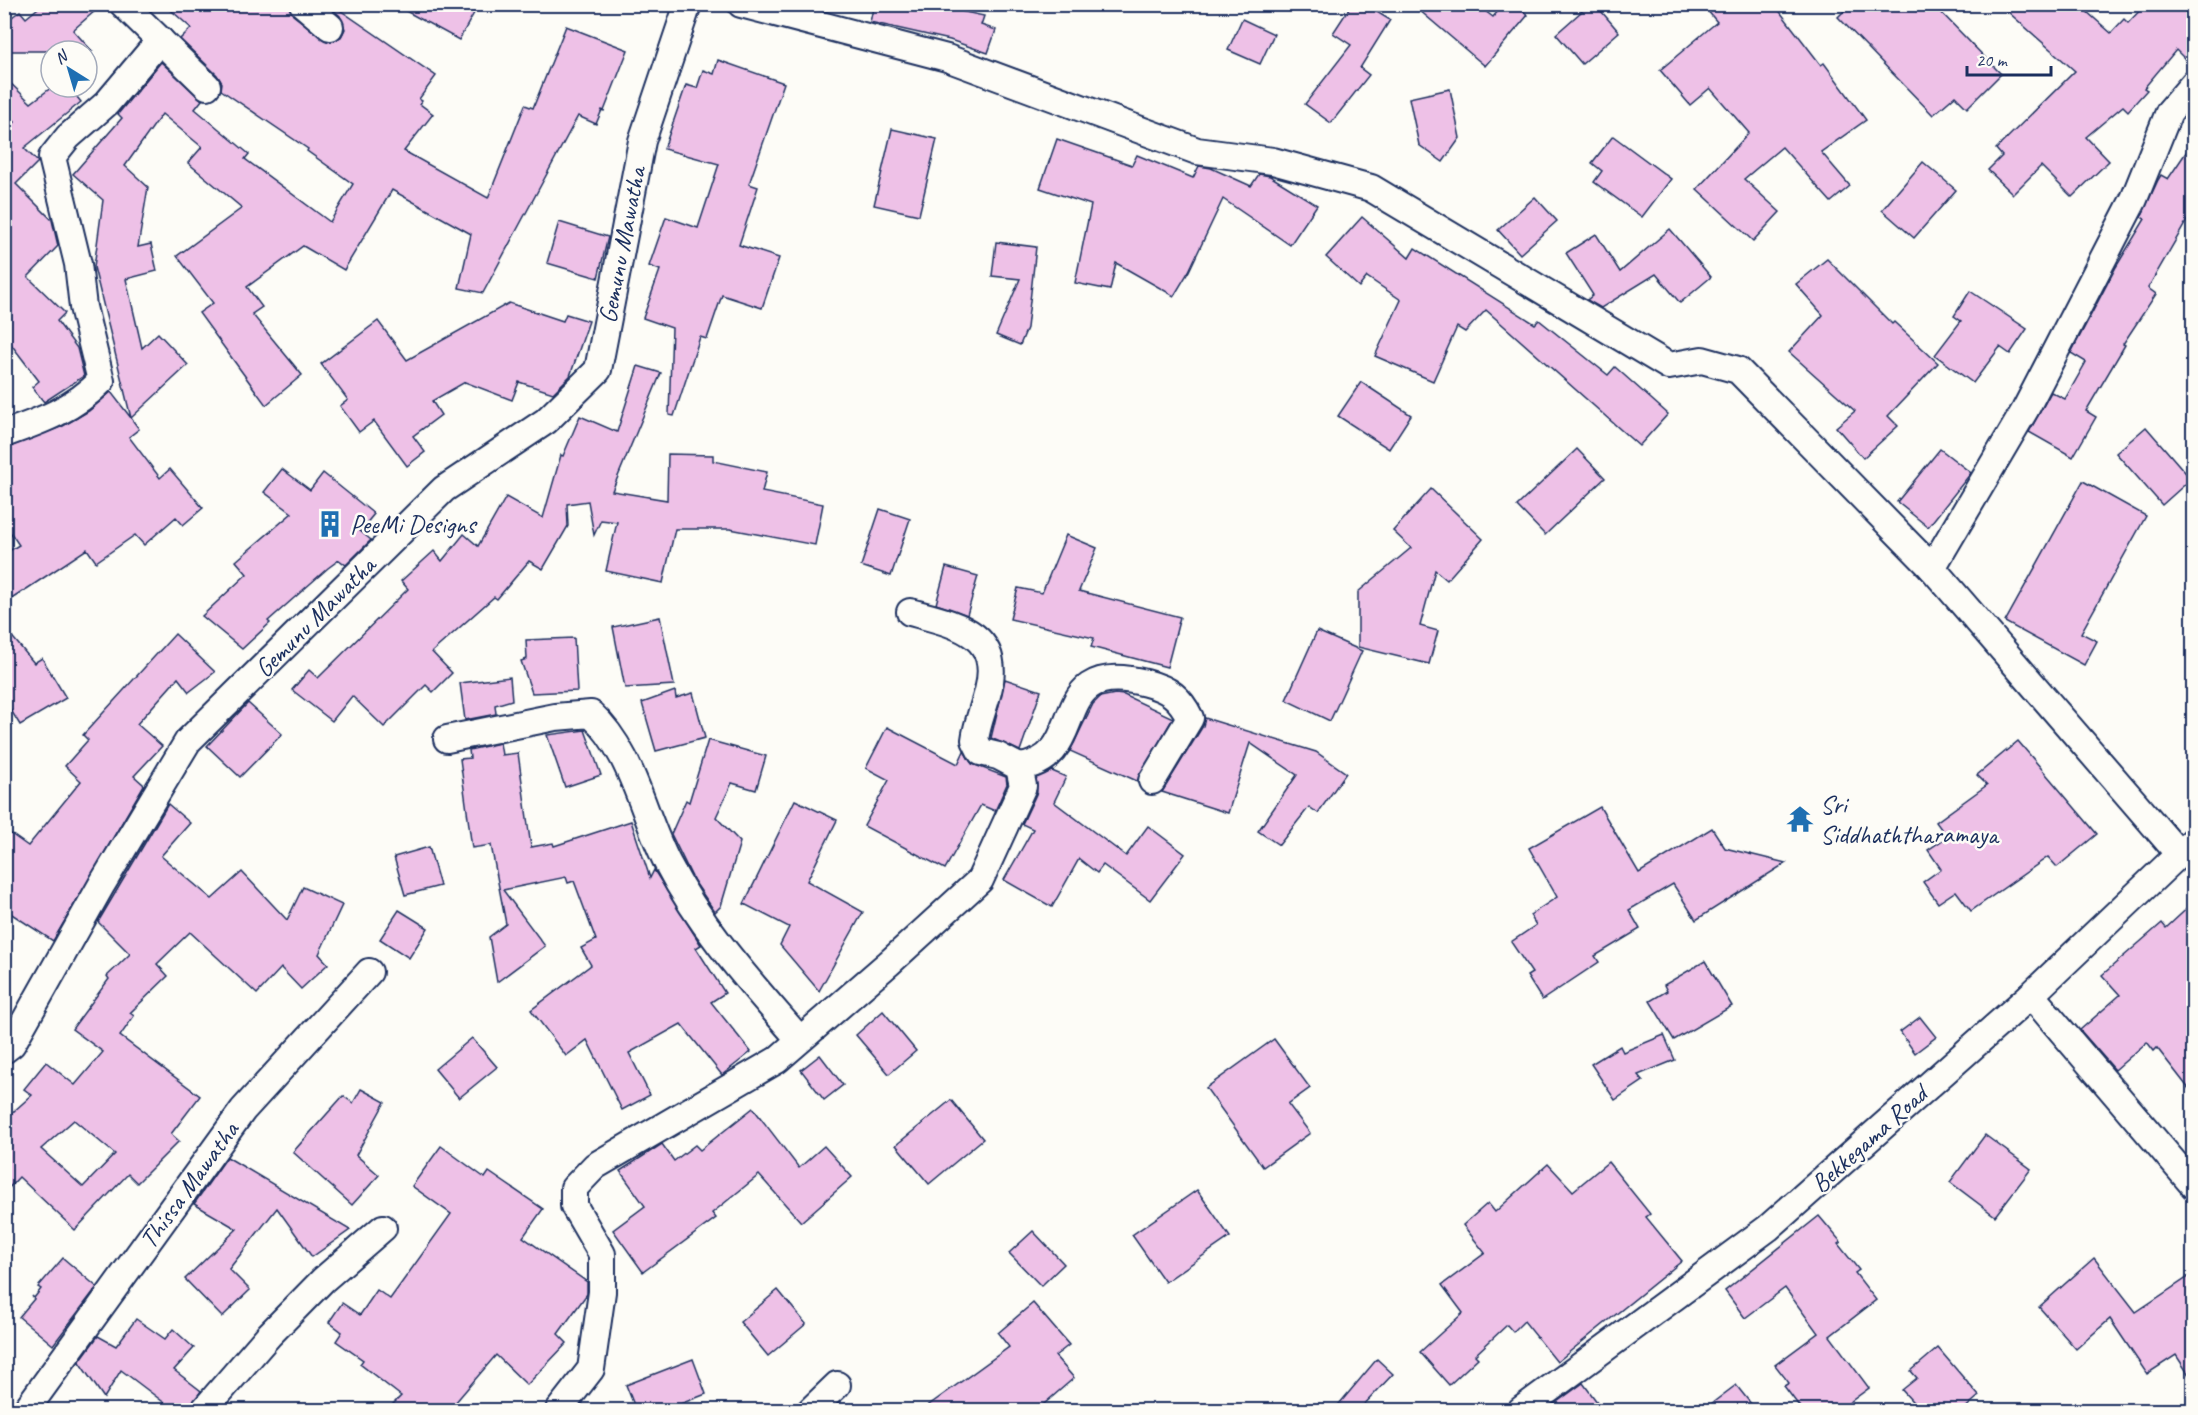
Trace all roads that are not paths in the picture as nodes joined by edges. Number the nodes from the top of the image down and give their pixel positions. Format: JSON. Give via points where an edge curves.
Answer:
{"nodes":[{"id":1,"x":123,"y":4,"type":"edge"},
{"id":2,"x":303,"y":4,"type":"edge"},
{"id":3,"x":688,"y":4,"type":"edge"},
{"id":4,"x":741,"y":4,"type":"edge"},
{"id":5,"x":330,"y":27,"type":"dead end"},
{"id":6,"x":160,"y":40,"type":"junction"},
{"id":7,"x":2193,"y":83,"type":"edge"},
{"id":8,"x":207,"y":86,"type":"dead end"},
{"id":9,"x":4,"y":434,"type":"edge"},
{"id":10,"x":1932,"y":568,"type":"junction"},
{"id":11,"x":909,"y":612,"type":"dead end"},
{"id":12,"x":447,"y":739,"type":"dead end"},
{"id":13,"x":1019,"y":767,"type":"junction"},
{"id":14,"x":1152,"y":781,"type":"dead end"},
{"id":15,"x":2186,"y":847,"type":"edge"},
{"id":16,"x":369,"y":972,"type":"dead end"},
{"id":17,"x":2031,"y":995,"type":"junction"},
{"id":18,"x":799,"y":1039,"type":"junction"},
{"id":19,"x":4,"y":1050,"type":"edge"},
{"id":20,"x":2193,"y":1186,"type":"edge"},
{"id":21,"x":383,"y":1228,"type":"dead end"},
{"id":22,"x":837,"y":1385,"type":"dead end"},
{"id":23,"x":26,"y":1410,"type":"edge"},
{"id":24,"x":204,"y":1410,"type":"edge"},
{"id":25,"x":559,"y":1410,"type":"edge"},
{"id":26,"x":811,"y":1410,"type":"edge"},
{"id":27,"x":1521,"y":1410,"type":"edge"}],
"edges":[{"from":1,"to":6,"type":"street"},
{"from":2,"to":5,"type":"street"},
{"from":3,"to":19,"type":"street","name":"Gemunu Mawatha","via":[[642,141],[598,370],[546,421],[444,489],[188,741],[12,1044]]},
{"from":4,"to":10,"type":"street","via":[[947,58],[1197,151],[1273,161],[1371,188],[1670,366],[1702,360],[1738,370]]},
{"from":6,"to":8,"type":"street"},
{"from":6,"to":9,"type":"street","via":[[106,103],[52,157],[101,381],[87,396],[50,418]]},
{"from":7,"to":10,"type":"street","via":[[2169,111],[2113,241],[2007,443]]},
{"from":10,"to":15,"type":"street"},
{"from":11,"to":13,"type":"street","via":[[971,632],[986,647],[991,667],[989,689],[975,741],[981,752]]},
{"from":12,"to":18,"type":"street","via":[[555,717],[591,714],[617,746],[667,862],[697,915]]},
{"from":13,"to":14,"type":"street","via":[[1032,766],[1058,747],[1078,695],[1092,684],[1115,678],[1168,689],[1182,702],[1190,718]]},
{"from":13,"to":18,"type":"street","via":[[1023,786],[980,880]]},
{"from":15,"to":17,"type":"street","name":"Bekkegama Road"},
{"from":16,"to":23,"type":"street","name":"Thissa Mawatha","via":[[243,1110]]},
{"from":17,"to":20,"type":"street"},
{"from":17,"to":27,"type":"street","name":"Bekkegama Road","via":[[1768,1227]]},
{"from":18,"to":25,"type":"street","via":[[777,1060],[595,1166],[574,1188],[574,1206],[602,1254],[602,1292],[591,1369]]},
{"from":21,"to":24,"type":"street","via":[[323,1280]]},
{"from":22,"to":26,"type":"street"}]}
